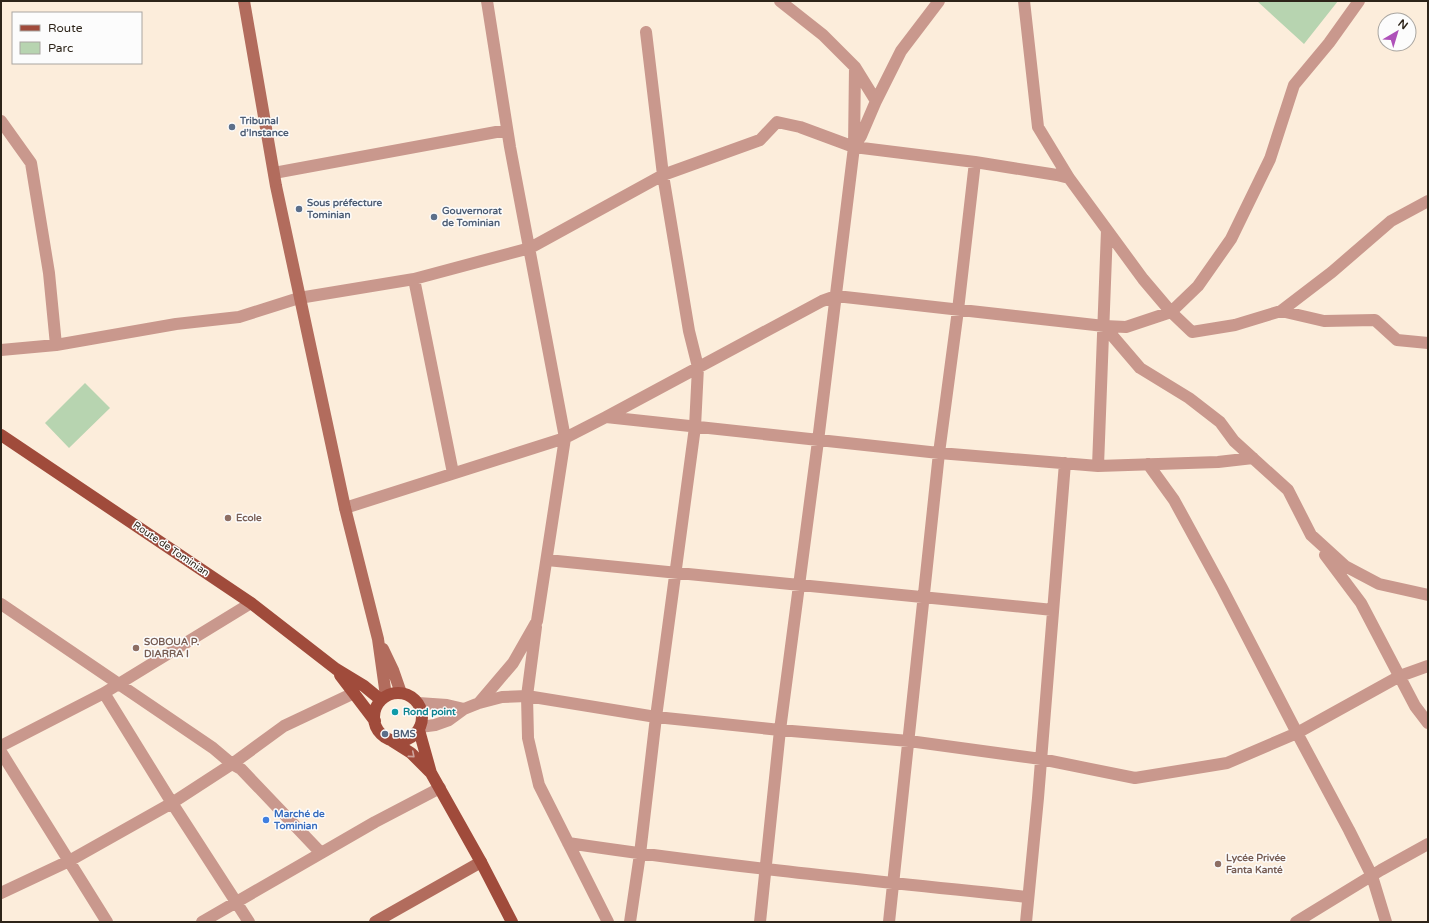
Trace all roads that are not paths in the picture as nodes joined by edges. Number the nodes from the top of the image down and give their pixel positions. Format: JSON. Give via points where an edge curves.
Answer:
{"nodes":[{"id":1,"x":244,"y":1,"type":"edge"},
{"id":2,"x":486,"y":1,"type":"edge"},
{"id":3,"x":780,"y":1,"type":"edge"},
{"id":4,"x":939,"y":1,"type":"edge"},
{"id":5,"x":1024,"y":1,"type":"edge"},
{"id":6,"x":1359,"y":1,"type":"edge"},
{"id":7,"x":646,"y":32,"type":"dead end"},
{"id":8,"x":855,"y":66,"type":"junction"},
{"id":9,"x":876,"y":101,"type":"junction"},
{"id":10,"x":1,"y":121,"type":"edge"},
{"id":11,"x":507,"y":130,"type":"junction"},
{"id":12,"x":854,"y":147,"type":"junction"},
{"id":13,"x":975,"y":162,"type":"junction"},
{"id":14,"x":274,"y":174,"type":"junction"},
{"id":15,"x":664,"y":175,"type":"junction"},
{"id":16,"x":1069,"y":178,"type":"junction"},
{"id":17,"x":1428,"y":201,"type":"edge"},
{"id":18,"x":1107,"y":230,"type":"junction"},
{"id":19,"x":530,"y":248,"type":"junction"},
{"id":20,"x":414,"y":278,"type":"junction"},
{"id":21,"x":836,"y":296,"type":"junction"},
{"id":22,"x":299,"y":298,"type":"junction"},
{"id":23,"x":958,"y":310,"type":"junction"},
{"id":24,"x":1282,"y":311,"type":"junction"},
{"id":25,"x":1171,"y":312,"type":"junction"},
{"id":26,"x":1104,"y":326,"type":"junction"},
{"id":27,"x":1428,"y":343,"type":"edge"},
{"id":28,"x":56,"y":345,"type":"junction"},
{"id":29,"x":1,"y":350,"type":"edge"},
{"id":30,"x":698,"y":367,"type":"junction"},
{"id":31,"x":606,"y":417,"type":"junction"},
{"id":32,"x":695,"y":427,"type":"junction"},
{"id":33,"x":1,"y":435,"type":"edge"},
{"id":34,"x":565,"y":438,"type":"junction"},
{"id":35,"x":818,"y":441,"type":"junction"},
{"id":36,"x":939,"y":453,"type":"junction"},
{"id":37,"x":1253,"y":458,"type":"junction"},
{"id":38,"x":1065,"y":463,"type":"junction"},
{"id":39,"x":1148,"y":464,"type":"junction"},
{"id":40,"x":1098,"y":466,"type":"junction"},
{"id":41,"x":453,"y":474,"type":"junction"},
{"id":42,"x":345,"y":508,"type":"junction"},
{"id":43,"x":1310,"y":535,"type":"junction"},
{"id":44,"x":547,"y":560,"type":"junction"},
{"id":45,"x":675,"y":572,"type":"junction"},
{"id":46,"x":799,"y":585,"type":"junction"},
{"id":47,"x":1428,"y":595,"type":"edge"},
{"id":48,"x":924,"y":597,"type":"junction"},
{"id":49,"x":251,"y":603,"type":"junction"},
{"id":50,"x":1,"y":604,"type":"edge"},
{"id":51,"x":1053,"y":610,"type":"junction"},
{"id":52,"x":537,"y":621,"type":"junction"},
{"id":53,"x":378,"y":639,"type":"junction"},
{"id":54,"x":1428,"y":666,"type":"edge"},
{"id":55,"x":336,"y":669,"type":"junction"},
{"id":56,"x":1400,"y":676,"type":"junction"},
{"id":57,"x":118,"y":683,"type":"junction"},
{"id":58,"x":104,"y":693,"type":"junction"},
{"id":59,"x":354,"y":693,"type":"junction"},
{"id":60,"x":401,"y":693,"type":"junction"},
{"id":61,"x":527,"y":696,"type":"junction"},
{"id":62,"x":383,"y":698,"type":"junction"},
{"id":63,"x":478,"y":702,"type":"junction"},
{"id":64,"x":418,"y":703,"type":"junction"},
{"id":65,"x":464,"y":709,"type":"junction"},
{"id":66,"x":656,"y":717,"type":"junction"},
{"id":67,"x":375,"y":721,"type":"junction"},
{"id":68,"x":1428,"y":723,"type":"edge"},
{"id":69,"x":419,"y":729,"type":"junction"},
{"id":70,"x":780,"y":730,"type":"junction"},
{"id":71,"x":1297,"y":733,"type":"junction"},
{"id":72,"x":391,"y":740,"type":"junction"},
{"id":73,"x":909,"y":741,"type":"junction"},
{"id":74,"x":1,"y":746,"type":"edge"},
{"id":75,"x":1,"y":752,"type":"edge"},
{"id":76,"x":1041,"y":759,"type":"junction"},
{"id":77,"x":232,"y":764,"type":"junction"},
{"id":78,"x":431,"y":773,"type":"junction"},
{"id":79,"x":440,"y":788,"type":"junction"},
{"id":80,"x":172,"y":803,"type":"junction"},
{"id":81,"x":568,"y":843,"type":"junction"},
{"id":82,"x":1428,"y":844,"type":"edge"},
{"id":83,"x":321,"y":853,"type":"junction"},
{"id":84,"x":640,"y":854,"type":"junction"},
{"id":85,"x":69,"y":861,"type":"junction"},
{"id":86,"x":481,"y":862,"type":"junction"},
{"id":87,"x":765,"y":869,"type":"junction"},
{"id":88,"x":1372,"y":876,"type":"junction"},
{"id":89,"x":894,"y":883,"type":"junction"},
{"id":90,"x":1,"y":893,"type":"edge"},
{"id":91,"x":1028,"y":897,"type":"junction"},
{"id":92,"x":236,"y":902,"type":"junction"},
{"id":93,"x":107,"y":922,"type":"edge"},
{"id":94,"x":202,"y":922,"type":"edge"},
{"id":95,"x":249,"y":922,"type":"edge"},
{"id":96,"x":375,"y":922,"type":"edge"},
{"id":97,"x":512,"y":922,"type":"edge"},
{"id":98,"x":608,"y":922,"type":"edge"},
{"id":99,"x":630,"y":922,"type":"edge"},
{"id":100,"x":760,"y":922,"type":"edge"},
{"id":101,"x":889,"y":922,"type":"edge"},
{"id":102,"x":1026,"y":922,"type":"edge"},
{"id":103,"x":1296,"y":922,"type":"edge"},
{"id":104,"x":1386,"y":922,"type":"edge"}],
"edges":[{"from":1,"to":14,"type":"street"},
{"from":2,"to":11,"type":"street"},
{"from":3,"to":8,"type":"street","via":[[823,35]]},
{"from":4,"to":9,"type":"street","via":[[901,51]]},
{"from":5,"to":16,"type":"street","via":[[1038,127]]},
{"from":6,"to":25,"type":"street","via":[[1294,85],[1270,159],[1232,239],[1198,286]]},
{"from":7,"to":15,"type":"street"},
{"from":8,"to":9,"type":"street"},
{"from":8,"to":12,"type":"street"},
{"from":9,"to":12,"type":"street"},
{"from":10,"to":28,"type":"street","via":[[31,163],[49,273]]},
{"from":11,"to":14,"type":"street"},
{"from":11,"to":19,"type":"street"},
{"from":12,"to":13,"type":"street"},
{"from":12,"to":15,"type":"street","via":[[800,126],[777,122],[760,140]]},
{"from":12,"to":21,"type":"street"},
{"from":13,"to":16,"type":"street"},
{"from":13,"to":23,"type":"street"},
{"from":14,"to":22,"type":"street"},
{"from":15,"to":19,"type":"street"},
{"from":15,"to":30,"type":"street","via":[[689,331]]},
{"from":16,"to":18,"type":"street"},
{"from":17,"to":24,"type":"street","via":[[1391,221]]},
{"from":18,"to":25,"type":"street"},
{"from":18,"to":26,"type":"street"},
{"from":19,"to":20,"type":"street"},
{"from":19,"to":34,"type":"street"},
{"from":20,"to":22,"type":"street"},
{"from":20,"to":41,"type":"street"},
{"from":21,"to":23,"type":"street"},
{"from":21,"to":30,"type":"street"},
{"from":21,"to":35,"type":"street"},
{"from":22,"to":28,"type":"street","via":[[239,317],[176,324]]},
{"from":22,"to":42,"type":"street"},
{"from":23,"to":26,"type":"street"},
{"from":23,"to":36,"type":"street"},
{"from":24,"to":25,"type":"street","via":[[1235,325],[1192,332]]},
{"from":24,"to":27,"type":"street","via":[[1324,321],[1375,320],[1398,340]]},
{"from":25,"to":26,"type":"street","via":[[1126,327]]},
{"from":26,"to":37,"type":"street","via":[[1140,368],[1189,398],[1220,422],[1234,441]]},
{"from":26,"to":40,"type":"street"},
{"from":28,"to":29,"type":"street"},
{"from":30,"to":31,"type":"street"},
{"from":30,"to":32,"type":"street"},
{"from":31,"to":32,"type":"street"},
{"from":31,"to":34,"type":"street"},
{"from":32,"to":35,"type":"street"},
{"from":32,"to":45,"type":"street"},
{"from":33,"to":49,"type":"main road","name":"Route de Tominian"},
{"from":34,"to":41,"type":"street"},
{"from":34,"to":44,"type":"street"},
{"from":35,"to":36,"type":"street"},
{"from":35,"to":46,"type":"street"},
{"from":36,"to":38,"type":"street"},
{"from":36,"to":48,"type":"street"},
{"from":37,"to":39,"type":"street"},
{"from":37,"to":43,"type":"street","via":[[1288,490]]},
{"from":38,"to":40,"type":"street"},
{"from":38,"to":51,"type":"street"},
{"from":39,"to":40,"type":"street"},
{"from":39,"to":71,"type":"street","via":[[1174,500]]},
{"from":41,"to":42,"type":"street"},
{"from":42,"to":53,"type":"street"},
{"from":43,"to":47,"type":"street","via":[[1345,566],[1379,584]]},
{"from":43,"to":56,"type":"street","via":[[1361,603]]},
{"from":44,"to":45,"type":"street"},
{"from":44,"to":52,"type":"street"},
{"from":45,"to":46,"type":"street"},
{"from":45,"to":66,"type":"street"},
{"from":46,"to":48,"type":"street"},
{"from":46,"to":70,"type":"street"},
{"from":48,"to":51,"type":"street"},
{"from":48,"to":73,"type":"street"},
{"from":49,"to":55,"type":"main road","name":"Route de Tominian"},
{"from":49,"to":57,"type":"street"},
{"from":50,"to":57,"type":"street"},
{"from":51,"to":76,"type":"street"},
{"from":52,"to":61,"type":"street"},
{"from":52,"to":63,"type":"street","via":[[512,663]]},
{"from":53,"to":60,"type":"street"},
{"from":53,"to":62,"type":"street"},
{"from":54,"to":56,"type":"street"},
{"from":55,"to":59,"type":"main road"},
{"from":55,"to":62,"type":"main road"},
{"from":56,"to":68,"type":"street"},
{"from":56,"to":71,"type":"street"},
{"from":57,"to":58,"type":"street"},
{"from":57,"to":77,"type":"street","via":[[213,748]]},
{"from":58,"to":74,"type":"street"},
{"from":58,"to":80,"type":"street"},
{"from":59,"to":67,"type":"main road"},
{"from":59,"to":77,"type":"street","via":[[284,726]]},
{"from":60,"to":62,"type":"main road"},
{"from":60,"to":64,"type":"main road"},
{"from":61,"to":63,"type":"street","via":[[502,697]]},
{"from":61,"to":66,"type":"street"},
{"from":61,"to":81,"type":"street","via":[[528,738],[539,785]]},
{"from":62,"to":67,"type":"main road","via":[[375,711]]},
{"from":63,"to":65,"type":"street"},
{"from":64,"to":65,"type":"street"},
{"from":64,"to":69,"type":"main road","via":[[422,717]]},
{"from":65,"to":69,"type":"street","via":[[449,720]]},
{"from":66,"to":70,"type":"street"},
{"from":66,"to":84,"type":"street"},
{"from":67,"to":72,"type":"main road","via":[[378,731]]},
{"from":69,"to":72,"type":"main road","via":[[406,740]]},
{"from":69,"to":78,"type":"main road"},
{"from":70,"to":73,"type":"street"},
{"from":70,"to":87,"type":"street"},
{"from":71,"to":76,"type":"street","via":[[1227,763],[1135,778]]},
{"from":71,"to":88,"type":"street"},
{"from":72,"to":78,"type":"main road","one_way":true,"via":[[411,753]]},
{"from":73,"to":76,"type":"street"},
{"from":73,"to":89,"type":"street"},
{"from":75,"to":85,"type":"street"},
{"from":76,"to":91,"type":"street"},
{"from":77,"to":80,"type":"street"},
{"from":77,"to":83,"type":"street","via":[[240,769]]},
{"from":78,"to":79,"type":"main road"},
{"from":79,"to":83,"type":"street"},
{"from":79,"to":86,"type":"main road"},
{"from":80,"to":85,"type":"street"},
{"from":80,"to":92,"type":"street"},
{"from":81,"to":84,"type":"street"},
{"from":81,"to":98,"type":"street"},
{"from":82,"to":88,"type":"street"},
{"from":83,"to":92,"type":"street"},
{"from":84,"to":87,"type":"street"},
{"from":84,"to":99,"type":"street"},
{"from":85,"to":90,"type":"street"},
{"from":85,"to":93,"type":"street"},
{"from":86,"to":96,"type":"street"},
{"from":86,"to":97,"type":"main road"},
{"from":87,"to":89,"type":"street"},
{"from":87,"to":100,"type":"street"},
{"from":88,"to":103,"type":"street"},
{"from":88,"to":104,"type":"street"},
{"from":89,"to":91,"type":"street"},
{"from":89,"to":101,"type":"street"},
{"from":91,"to":102,"type":"street"},
{"from":92,"to":94,"type":"street"},
{"from":92,"to":95,"type":"street"}]}
